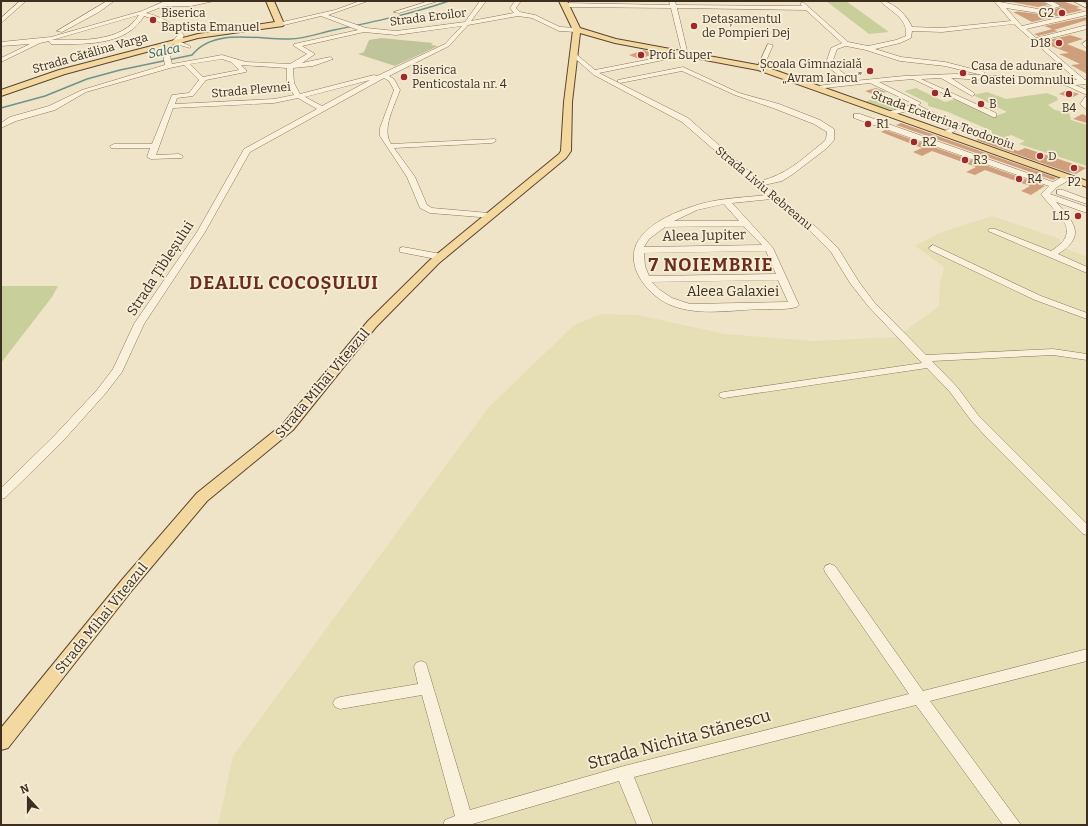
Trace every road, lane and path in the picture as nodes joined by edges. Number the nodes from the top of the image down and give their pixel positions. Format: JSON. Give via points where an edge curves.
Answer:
{"nodes":[{"id":1,"x":24,"y":1,"type":"edge"},
{"id":2,"x":110,"y":1,"type":"edge"},
{"id":3,"x":211,"y":1,"type":"edge"},
{"id":4,"x":270,"y":1,"type":"edge"},
{"id":5,"x":365,"y":1,"type":"edge"},
{"id":6,"x":435,"y":1,"type":"edge"},
{"id":7,"x":483,"y":1,"type":"edge"},
{"id":8,"x":518,"y":1,"type":"edge"},
{"id":9,"x":800,"y":1,"type":"edge"},
{"id":10,"x":883,"y":1,"type":"edge"},
{"id":11,"x":1046,"y":1,"type":"edge"},
{"id":12,"x":1076,"y":1,"type":"edge"},
{"id":13,"x":165,"y":2,"type":"edge"},
{"id":14,"x":1032,"y":2,"type":"dead end"},
{"id":15,"x":563,"y":3,"type":"edge"},
{"id":16,"x":1000,"y":3,"type":"edge"},
{"id":17,"x":672,"y":4,"type":"edge"},
{"id":18,"x":1016,"y":6,"type":"junction"},
{"id":19,"x":1087,"y":6,"type":"edge"},
{"id":20,"x":808,"y":8,"type":"junction"},
{"id":21,"x":397,"y":12,"type":"dead end"},
{"id":22,"x":143,"y":13,"type":"junction"},
{"id":23,"x":1087,"y":13,"type":"edge"},
{"id":24,"x":518,"y":14,"type":"junction"},
{"id":25,"x":323,"y":15,"type":"junction"},
{"id":26,"x":1,"y":22,"type":"edge"},
{"id":27,"x":1016,"y":22,"type":"junction"},
{"id":28,"x":467,"y":23,"type":"junction"},
{"id":29,"x":280,"y":24,"type":"junction"},
{"id":30,"x":1087,"y":27,"type":"edge"},
{"id":31,"x":1021,"y":28,"type":"junction"},
{"id":32,"x":362,"y":29,"type":"junction"},
{"id":33,"x":909,"y":29,"type":"junction"},
{"id":34,"x":577,"y":30,"type":"junction"},
{"id":35,"x":1034,"y":40,"type":"junction"},
{"id":36,"x":41,"y":41,"type":"junction"},
{"id":37,"x":176,"y":42,"type":"junction"},
{"id":38,"x":1087,"y":42,"type":"edge"},
{"id":39,"x":1,"y":44,"type":"edge"},
{"id":40,"x":846,"y":44,"type":"junction"},
{"id":41,"x":770,"y":45,"type":"dead end"},
{"id":42,"x":160,"y":46,"type":"junction"},
{"id":43,"x":188,"y":47,"type":"dead end"},
{"id":44,"x":1087,"y":47,"type":"edge"},
{"id":45,"x":866,"y":48,"type":"junction"},
{"id":46,"x":27,"y":49,"type":"junction"},
{"id":47,"x":199,"y":52,"type":"dead end"},
{"id":48,"x":1,"y":53,"type":"edge"},
{"id":49,"x":574,"y":54,"type":"junction"},
{"id":50,"x":686,"y":54,"type":"junction"},
{"id":51,"x":330,"y":59,"type":"dead end"},
{"id":52,"x":1,"y":60,"type":"edge"},
{"id":53,"x":198,"y":61,"type":"junction"},
{"id":54,"x":168,"y":62,"type":"junction"},
{"id":55,"x":234,"y":62,"type":"junction"},
{"id":56,"x":185,"y":63,"type":"junction"},
{"id":57,"x":290,"y":66,"type":"junction"},
{"id":58,"x":760,"y":68,"type":"junction"},
{"id":59,"x":913,"y":69,"type":"junction"},
{"id":60,"x":593,"y":72,"type":"junction"},
{"id":61,"x":387,"y":74,"type":"junction"},
{"id":62,"x":943,"y":77,"type":"junction"},
{"id":63,"x":202,"y":79,"type":"junction"},
{"id":64,"x":1004,"y":79,"type":"junction"},
{"id":65,"x":620,"y":81,"type":"dead end"},
{"id":66,"x":873,"y":82,"type":"junction"},
{"id":67,"x":1064,"y":82,"type":"junction"},
{"id":68,"x":1085,"y":82,"type":"edge"},
{"id":69,"x":853,"y":83,"type":"junction"},
{"id":70,"x":105,"y":85,"type":"junction"},
{"id":71,"x":818,"y":88,"type":"junction"},
{"id":72,"x":1,"y":93,"type":"edge"},
{"id":73,"x":1087,"y":93,"type":"edge"},
{"id":74,"x":972,"y":94,"type":"dead end"},
{"id":75,"x":299,"y":96,"type":"junction"},
{"id":76,"x":1087,"y":98,"type":"edge"},
{"id":77,"x":917,"y":103,"type":"dead end"},
{"id":78,"x":171,"y":106,"type":"junction"},
{"id":79,"x":1087,"y":108,"type":"edge"},
{"id":80,"x":323,"y":110,"type":"junction"},
{"id":81,"x":891,"y":114,"type":"junction"},
{"id":82,"x":993,"y":114,"type":"dead end"},
{"id":83,"x":857,"y":116,"type":"dead end"},
{"id":84,"x":27,"y":122,"type":"dead end"},
{"id":85,"x":1,"y":126,"type":"edge"},
{"id":86,"x":946,"y":134,"type":"junction"},
{"id":87,"x":492,"y":141,"type":"dead end"},
{"id":88,"x":114,"y":146,"type":"dead end"},
{"id":89,"x":156,"y":146,"type":"junction"},
{"id":90,"x":389,"y":146,"type":"junction"},
{"id":91,"x":179,"y":156,"type":"dead end"},
{"id":92,"x":1068,"y":177,"type":"junction"},
{"id":93,"x":759,"y":184,"type":"junction"},
{"id":94,"x":1087,"y":184,"type":"edge"},
{"id":95,"x":1050,"y":190,"type":"junction"},
{"id":96,"x":773,"y":196,"type":"junction"},
{"id":97,"x":726,"y":202,"type":"junction"},
{"id":98,"x":1087,"y":202,"type":"edge"},
{"id":99,"x":1087,"y":210,"type":"edge"},
{"id":100,"x":489,"y":216,"type":"junction"},
{"id":101,"x":747,"y":223,"type":"junction"},
{"id":102,"x":664,"y":224,"type":"junction"},
{"id":103,"x":992,"y":231,"type":"dead end"},
{"id":104,"x":769,"y":248,"type":"junction"},
{"id":105,"x":933,"y":248,"type":"dead end"},
{"id":106,"x":403,"y":250,"type":"dead end"},
{"id":107,"x":640,"y":250,"type":"junction"},
{"id":108,"x":1052,"y":254,"type":"junction"},
{"id":109,"x":441,"y":257,"type":"junction"},
{"id":110,"x":1087,"y":270,"type":"edge"},
{"id":111,"x":782,"y":277,"type":"junction"},
{"id":112,"x":646,"y":279,"type":"junction"},
{"id":113,"x":1087,"y":316,"type":"edge"},
{"id":114,"x":1087,"y":357,"type":"edge"},
{"id":115,"x":927,"y":362,"type":"junction"},
{"id":116,"x":724,"y":395,"type":"dead end"},
{"id":117,"x":1,"y":495,"type":"edge"},
{"id":118,"x":1087,"y":531,"type":"edge"},
{"id":119,"x":830,"y":569,"type":"dead end"},
{"id":120,"x":1087,"y":655,"type":"edge"},
{"id":121,"x":421,"y":667,"type":"dead end"},
{"id":122,"x":427,"y":688,"type":"junction"},
{"id":123,"x":919,"y":697,"type":"junction"},
{"id":124,"x":340,"y":703,"type":"dead end"},
{"id":125,"x":1,"y":742,"type":"edge"},
{"id":126,"x":624,"y":773,"type":"junction"},
{"id":127,"x":464,"y":818,"type":"junction"},
{"id":128,"x":451,"y":825,"type":"edge"},
{"id":129,"x":645,"y":825,"type":"edge"},
{"id":130,"x":1013,"y":825,"type":"edge"}],
"edges":[{"from":1,"to":26,"type":"street"},
{"from":2,"to":36,"type":"street","via":[[97,11]]},
{"from":3,"to":13,"type":"street","via":[[191,4]]},
{"from":4,"to":29,"type":"main road"},
{"from":5,"to":25,"type":"street"},
{"from":6,"to":21,"type":"street"},
{"from":7,"to":28,"type":"street","name":"Strada Țibleșului"},
{"from":8,"to":24,"type":"street","via":[[513,10]]},
{"from":9,"to":20,"type":"street"},
{"from":10,"to":33,"type":"street","via":[[902,16]]},
{"from":11,"to":18,"type":"street","via":[[1058,6],[1043,11]]},
{"from":12,"to":19,"type":"street"},
{"from":13,"to":22,"type":"street"},
{"from":14,"to":18,"type":"street"},
{"from":15,"to":17,"type":"street"},
{"from":15,"to":34,"type":"main road"},
{"from":16,"to":18,"type":"street"},
{"from":16,"to":27,"type":"street"},
{"from":17,"to":20,"type":"street"},
{"from":17,"to":50,"type":"street"},
{"from":20,"to":40,"type":"street"},
{"from":22,"to":36,"type":"street"},
{"from":22,"to":36,"type":"street","via":[[130,29],[102,39]]},
{"from":22,"to":37,"type":"street","via":[[158,18],[177,30],[181,36]]},
{"from":23,"to":31,"type":"street"},
{"from":24,"to":28,"type":"street","name":"Strada Eroilor"},
{"from":24,"to":34,"type":"street","name":"Strada Eroilor","via":[[533,16],[559,30]]},
{"from":25,"to":29,"type":"street"},
{"from":25,"to":32,"type":"street"},
{"from":27,"to":31,"type":"street"},
{"from":27,"to":33,"type":"street","via":[[942,30]]},
{"from":28,"to":32,"type":"street","name":"Strada Eroilor","via":[[401,32]]},
{"from":28,"to":61,"type":"street","name":"Strada Țibleșului","via":[[447,45]]},
{"from":29,"to":37,"type":"main road","name":"Strada Cătălina Varga","via":[[206,34]]},
{"from":30,"to":35,"type":"street"},
{"from":31,"to":35,"type":"street"},
{"from":32,"to":57,"type":"street","via":[[296,45],[312,54]]},
{"from":33,"to":45,"type":"street","via":[[909,37],[905,39]]},
{"from":34,"to":49,"type":"main road","name":"Strada Mihai Viteazul"},
{"from":34,"to":50,"type":"main road","name":"Strada Ecaterina Teodoroiu","via":[[610,40]]},
{"from":35,"to":68,"type":"street"},
{"from":36,"to":39,"type":"street"},
{"from":36,"to":46,"type":"street"},
{"from":37,"to":42,"type":"main road","name":"Strada Cătălina Varga"},
{"from":37,"to":43,"type":"street"},
{"from":38,"to":44,"type":"street"},
{"from":40,"to":45,"type":"street"},
{"from":40,"to":69,"type":"street","via":[[834,48],[830,63],[832,68]]},
{"from":41,"to":58,"type":"street"},
{"from":42,"to":54,"type":"street","via":[[165,49]]},
{"from":42,"to":72,"type":"main road","name":"Strada Cătălina Varga","via":[[62,72]]},
{"from":45,"to":59,"type":"street"},
{"from":46,"to":48,"type":"street"},
{"from":46,"to":52,"type":"street"},
{"from":47,"to":53,"type":"street","via":[[204,55],[193,57]]},
{"from":49,"to":60,"type":"street","name":"Strada Liviu Rebreanu"},
{"from":49,"to":100,"type":"main road","name":"Strada Mihai Viteazul","via":[[568,102],[566,151],[558,162],[532,184]]},
{"from":50,"to":58,"type":"main road","name":"Strada Ecaterina Teodoroiu"},
{"from":50,"to":60,"type":"street"},
{"from":51,"to":57,"type":"street"},
{"from":53,"to":55,"type":"street","via":[[222,57]]},
{"from":53,"to":56,"type":"street"},
{"from":54,"to":56,"type":"street"},
{"from":54,"to":70,"type":"street"},
{"from":55,"to":57,"type":"street"},
{"from":55,"to":63,"type":"street","via":[[244,71]]},
{"from":56,"to":63,"type":"street"},
{"from":57,"to":75,"type":"street","name":"Strada Plevnei","via":[[291,82]]},
{"from":58,"to":71,"type":"main road","name":"Strada Ecaterina Teodoroiu"},
{"from":59,"to":62,"type":"street","via":[[924,78]]},
{"from":59,"to":64,"type":"street","via":[[956,66]]},
{"from":59,"to":66,"type":"street"},
{"from":59,"to":82,"type":"street"},
{"from":60,"to":93,"type":"street","name":"Strada Liviu Rebreanu","via":[[685,120]]},
{"from":61,"to":75,"type":"street","name":"Strada Țibleșului"},
{"from":61,"to":80,"type":"street","name":"Strada Țibleșului"},
{"from":61,"to":90,"type":"street","via":[[396,90],[384,128],[384,136]]},
{"from":62,"to":64,"type":"street"},
{"from":62,"to":74,"type":"street"},
{"from":63,"to":78,"type":"street","via":[[191,96],[174,96]]},
{"from":64,"to":67,"type":"street"},
{"from":65,"to":93,"type":"street","via":[[683,69],[737,94],[816,122],[831,131],[830,140],[824,146],[790,172],[779,179]]},
{"from":66,"to":69,"type":"street"},
{"from":66,"to":77,"type":"street"},
{"from":67,"to":68,"type":"street"},
{"from":67,"to":73,"type":"street"},
{"from":69,"to":71,"type":"street"},
{"from":70,"to":84,"type":"street","via":[[82,95],[58,112]]},
{"from":70,"to":85,"type":"street","via":[[76,94],[52,108],[13,119]]},
{"from":71,"to":81,"type":"main road","name":"Strada Ecaterina Teodoroiu"},
{"from":75,"to":78,"type":"street","name":"Strada Plevnei","via":[[274,101]]},
{"from":75,"to":80,"type":"street"},
{"from":76,"to":79,"type":"street","via":[[1084,104]]},
{"from":78,"to":89,"type":"street"},
{"from":80,"to":117,"type":"street","name":"Strada Țibleșului","via":[[247,152],[201,232],[139,324],[118,370],[58,439]]},
{"from":81,"to":86,"type":"main road","name":"Strada Ecaterina Teodoroiu"},
{"from":81,"to":86,"type":"street","via":[[915,106],[958,127]]},
{"from":83,"to":95,"type":"street","name":"Strada Ecaterina Teodoroiu"},
{"from":86,"to":92,"type":"main road","name":"Strada Ecaterina Teodoroiu"},
{"from":87,"to":90,"type":"street"},
{"from":88,"to":89,"type":"street"},
{"from":89,"to":91,"type":"street","via":[[152,157]]},
{"from":90,"to":100,"type":"street","via":[[411,177],[426,209]]},
{"from":92,"to":94,"type":"main road","name":"Strada Ecaterina Teodoroiu"},
{"from":92,"to":95,"type":"street"},
{"from":93,"to":96,"type":"street","name":"Strada Liviu Rebreanu"},
{"from":95,"to":98,"type":"street"},
{"from":95,"to":99,"type":"street"},
{"from":95,"to":108,"type":"street","via":[[1072,232],[1068,242]]},
{"from":96,"to":97,"type":"street"},
{"from":96,"to":115,"type":"street","name":"Strada Liviu Rebreanu","via":[[835,250],[862,293]]},
{"from":97,"to":101,"type":"street"},
{"from":97,"to":102,"type":"street","via":[[694,209]]},
{"from":100,"to":109,"type":"main road","name":"Strada Mihai Viteazul"},
{"from":101,"to":102,"type":"street"},
{"from":101,"to":104,"type":"street"},
{"from":102,"to":107,"type":"street","via":[[646,238]]},
{"from":103,"to":108,"type":"street"},
{"from":104,"to":107,"type":"street","name":"Aleea Jupiter"},
{"from":104,"to":111,"type":"street"},
{"from":105,"to":113,"type":"street","via":[[1044,301]]},
{"from":106,"to":109,"type":"street"},
{"from":107,"to":112,"type":"street","name":"Aleea Galaxiei","via":[[641,267]]},
{"from":108,"to":110,"type":"street"},
{"from":109,"to":125,"type":"main road","name":"Strada Mihai Viteazul","via":[[372,324],[288,427],[202,497],[127,585]]},
{"from":111,"to":112,"type":"street"},
{"from":111,"to":112,"type":"street","name":"Aleea Galaxiei","via":[[794,305],[689,307],[663,298]]},
{"from":114,"to":115,"type":"street","via":[[1046,352]]},
{"from":115,"to":116,"type":"street"},
{"from":115,"to":118,"type":"street","name":"Strada Liviu Rebreanu","via":[[991,435]]},
{"from":119,"to":123,"type":"street"},
{"from":120,"to":123,"type":"street","name":"Strada Nichita Stănescu"},
{"from":121,"to":122,"type":"street"},
{"from":122,"to":124,"type":"street"},
{"from":122,"to":127,"type":"street"},
{"from":123,"to":126,"type":"street","name":"Strada Nichita Stănescu"},
{"from":123,"to":130,"type":"street"},
{"from":126,"to":127,"type":"street","name":"Strada Nichita Stănescu"},
{"from":126,"to":129,"type":"street"},
{"from":127,"to":128,"type":"street","name":"Strada Nichita Stănescu"}]}
